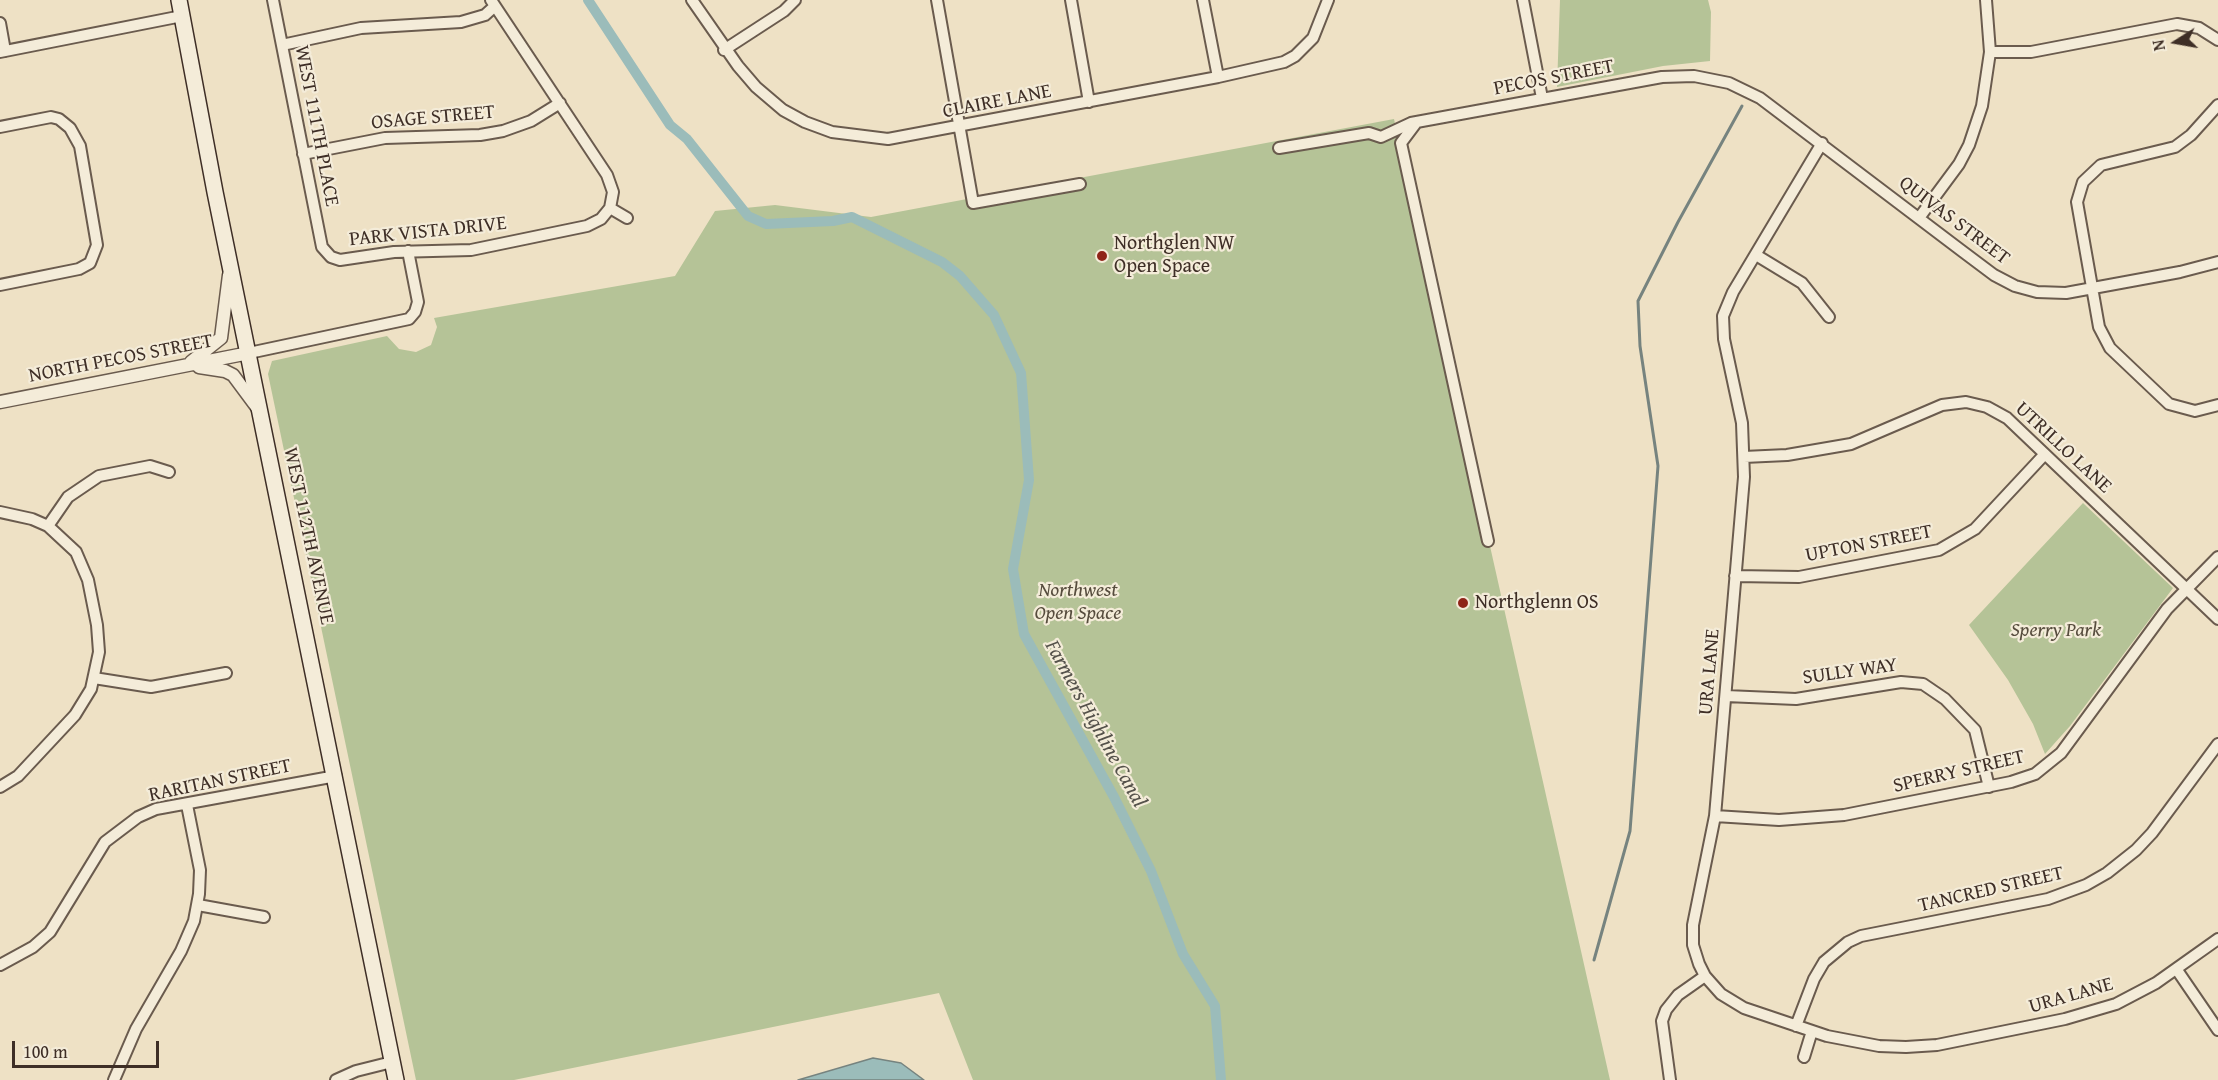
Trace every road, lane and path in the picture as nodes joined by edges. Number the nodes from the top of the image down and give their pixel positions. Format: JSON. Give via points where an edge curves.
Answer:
{"nodes":[{"id":1,"x":179,"y":0,"type":"edge"},
{"id":2,"x":273,"y":0,"type":"edge"},
{"id":3,"x":693,"y":0,"type":"edge"},
{"id":4,"x":795,"y":0,"type":"edge"},
{"id":5,"x":937,"y":0,"type":"edge"},
{"id":6,"x":1071,"y":0,"type":"edge"},
{"id":7,"x":1203,"y":0,"type":"edge"},
{"id":8,"x":1328,"y":0,"type":"edge"},
{"id":9,"x":1524,"y":0,"type":"edge"},
{"id":10,"x":1986,"y":0,"type":"edge"},
{"id":11,"x":493,"y":3,"type":"edge"},
{"id":12,"x":182,"y":16,"type":"junction"},
{"id":13,"x":0,"y":23,"type":"edge"},
{"id":14,"x":2218,"y":40,"type":"edge"},
{"id":15,"x":282,"y":45,"type":"junction"},
{"id":16,"x":724,"y":50,"type":"junction"},
{"id":17,"x":3,"y":52,"type":"edge"},
{"id":18,"x":1990,"y":52,"type":"junction"},
{"id":19,"x":1218,"y":77,"type":"junction"},
{"id":20,"x":1542,"y":98,"type":"junction"},
{"id":21,"x":1089,"y":102,"type":"junction"},
{"id":22,"x":560,"y":103,"type":"junction"},
{"id":23,"x":2218,"y":105,"type":"edge"},
{"id":24,"x":1416,"y":123,"type":"junction"},
{"id":25,"x":0,"y":126,"type":"edge"},
{"id":26,"x":960,"y":127,"type":"junction"},
{"id":27,"x":1822,"y":143,"type":"junction"},
{"id":28,"x":1279,"y":148,"type":"dead end"},
{"id":29,"x":303,"y":154,"type":"junction"},
{"id":30,"x":1080,"y":184,"type":"dead end"},
{"id":31,"x":610,"y":208,"type":"junction"},
{"id":32,"x":627,"y":218,"type":"dead end"},
{"id":33,"x":1919,"y":218,"type":"junction"},
{"id":34,"x":408,"y":251,"type":"junction"},
{"id":35,"x":1756,"y":255,"type":"junction"},
{"id":36,"x":331,"y":257,"type":"joint"},
{"id":37,"x":2218,"y":262,"type":"edge"},
{"id":38,"x":230,"y":265,"type":"junction"},
{"id":39,"x":0,"y":285,"type":"edge"},
{"id":40,"x":2092,"y":289,"type":"junction"},
{"id":41,"x":1829,"y":317,"type":"dead end"},
{"id":42,"x":249,"y":353,"type":"junction"},
{"id":43,"x":186,"y":366,"type":"junction"},
{"id":44,"x":0,"y":402,"type":"edge"},
{"id":45,"x":2218,"y":405,"type":"edge"},
{"id":46,"x":261,"y":413,"type":"junction"},
{"id":47,"x":2044,"y":454,"type":"junction"},
{"id":48,"x":1744,"y":457,"type":"junction"},
{"id":49,"x":169,"y":472,"type":"dead end"},
{"id":50,"x":0,"y":512,"type":"edge"},
{"id":51,"x":48,"y":526,"type":"junction"},
{"id":52,"x":1488,"y":541,"type":"dead end"},
{"id":53,"x":2218,"y":557,"type":"edge"},
{"id":54,"x":1735,"y":576,"type":"junction"},
{"id":55,"x":2186,"y":589,"type":"junction"},
{"id":56,"x":2218,"y":619,"type":"edge"},
{"id":57,"x":226,"y":673,"type":"dead end"},
{"id":58,"x":94,"y":678,"type":"junction"},
{"id":59,"x":1726,"y":696,"type":"junction"},
{"id":60,"x":2218,"y":744,"type":"edge"},
{"id":61,"x":336,"y":776,"type":"junction"},
{"id":62,"x":0,"y":787,"type":"edge"},
{"id":63,"x":1989,"y":787,"type":"junction"},
{"id":64,"x":187,"y":805,"type":"junction"},
{"id":65,"x":1715,"y":816,"type":"junction"},
{"id":66,"x":198,"y":905,"type":"junction"},
{"id":67,"x":264,"y":917,"type":"dead end"},
{"id":68,"x":2218,"y":939,"type":"edge"},
{"id":69,"x":0,"y":965,"type":"edge"},
{"id":70,"x":2177,"y":970,"type":"junction"},
{"id":71,"x":1705,"y":976,"type":"junction"},
{"id":72,"x":1796,"y":1026,"type":"junction"},
{"id":73,"x":2218,"y":1030,"type":"edge"},
{"id":74,"x":1812,"y":1031,"type":"junction"},
{"id":75,"x":1804,"y":1057,"type":"dead end"},
{"id":76,"x":392,"y":1062,"type":"junction"},
{"id":77,"x":114,"y":1080,"type":"edge"},
{"id":78,"x":336,"y":1080,"type":"edge"},
{"id":79,"x":396,"y":1080,"type":"edge"},
{"id":80,"x":1670,"y":1080,"type":"edge"}],
"edges":[{"from":1,"to":12,"type":"main road","name":"WEST 112TH AVENUE"},
{"from":2,"to":15,"type":"street","name":"WEST 111TH PLACE"},
{"from":3,"to":16,"type":"street","name":"CLAIRE LANE"},
{"from":4,"to":16,"type":"street"},
{"from":5,"to":26,"type":"street"},
{"from":6,"to":21,"type":"street"},
{"from":7,"to":19,"type":"street"},
{"from":8,"to":19,"type":"street","name":"CLAIRE LANE","via":[[1316,32],[1295,56],[1265,68]]},
{"from":9,"to":20,"type":"street"},
{"from":10,"to":18,"type":"street"},
{"from":11,"to":15,"type":"street","via":[[475,19],[361,28]]},
{"from":11,"to":22,"type":"street"},
{"from":12,"to":17,"type":"street"},
{"from":12,"to":38,"type":"main road","name":"WEST 112TH AVENUE"},
{"from":13,"to":17,"type":"street"},
{"from":14,"to":18,"type":"street","via":[[2199,28],[2177,24],[2031,52]]},
{"from":15,"to":29,"type":"street","name":"WEST 111TH PLACE"},
{"from":16,"to":26,"type":"street","name":"CLAIRE LANE","via":[[773,103],[817,127],[857,137],[888,139]]},
{"from":18,"to":33,"type":"street","via":[[1982,106],[1969,145],[1948,181]]},
{"from":19,"to":21,"type":"street","name":"CLAIRE LANE"},
{"from":20,"to":24,"type":"street","name":"PECOS STREET"},
{"from":20,"to":27,"type":"street","name":"PECOS STREET","via":[[1662,77],[1694,76],[1742,89]]},
{"from":21,"to":26,"type":"street","name":"CLAIRE LANE"},
{"from":22,"to":29,"type":"street","name":"OSAGE STREET","via":[[531,121],[503,131],[385,138]]},
{"from":22,"to":31,"type":"street","via":[[611,184]]},
{"from":23,"to":40,"type":"street","via":[[2182,143],[2106,162],[2083,182],[2077,209]]},
{"from":24,"to":28,"type":"street","name":"PECOS STREET","via":[[1381,136],[1369,133]]},
{"from":24,"to":52,"type":"street","via":[[1401,143]]},
{"from":25,"to":39,"type":"street","via":[[51,117],[66,123],[75,134],[97,245],[90,263],[79,269]]},
{"from":26,"to":30,"type":"street","via":[[973,203]]},
{"from":27,"to":33,"type":"street","name":"QUIVAS STREET"},
{"from":27,"to":35,"type":"street","name":"URA LANE"},
{"from":29,"to":36,"type":"street","name":"WEST 111TH PLACE","via":[[322,247]]},
{"from":31,"to":32,"type":"street"},
{"from":31,"to":34,"type":"street","name":"PARK VISTA DRIVE","via":[[601,219],[587,226],[471,250]]},
{"from":33,"to":40,"type":"street","name":"QUIVAS STREET","via":[[1994,275],[2015,286],[2052,294]]},
{"from":34,"to":36,"type":"street","name":"PARK VISTA DRIVE","via":[[348,260]]},
{"from":34,"to":42,"type":"street","via":[[418,302],[409,320]]},
{"from":35,"to":41,"type":"street","via":[[1802,283]]},
{"from":35,"to":48,"type":"street","name":"URA LANE","via":[[1723,316],[1724,339],[1742,423]]},
{"from":37,"to":40,"type":"street","name":"QUIVAS STREET"},
{"from":38,"to":42,"type":"main road","name":"WEST 112TH AVENUE"},
{"from":38,"to":43,"type":"street","via":[[221,338]]},
{"from":40,"to":45,"type":"street","via":[[2103,338],[2159,396],[2189,410]]},
{"from":42,"to":43,"type":"street","name":"NORTH PECOS STREET"},
{"from":42,"to":46,"type":"main road","name":"WEST 112TH AVENUE"},
{"from":43,"to":44,"type":"street","name":"NORTH PECOS STREET"},
{"from":43,"to":46,"type":"street","via":[[233,375]]},
{"from":46,"to":61,"type":"main road","name":"WEST 112TH AVENUE"},
{"from":47,"to":48,"type":"street","name":"UTRILLO LANE","via":[[1997,412],[1977,404],[1956,402],[1927,410],[1851,444],[1787,455]]},
{"from":47,"to":54,"type":"street","name":"UPTON STREET","via":[[1975,529],[1939,550],[1799,577]]},
{"from":47,"to":55,"type":"street","name":"UTRILLO LANE"},
{"from":48,"to":54,"type":"street","name":"URA LANE"},
{"from":49,"to":51,"type":"street","via":[[150,466],[99,476],[68,497]]},
{"from":50,"to":51,"type":"street"},
{"from":51,"to":58,"type":"street","via":[[76,552],[88,580],[99,635]]},
{"from":53,"to":55,"type":"street","name":"SPERRY STREET"},
{"from":54,"to":59,"type":"street","name":"URA LANE"},
{"from":55,"to":56,"type":"street","name":"UTRILLO LANE"},
{"from":55,"to":63,"type":"street","name":"SPERRY STREET","via":[[2148,633],[2053,762],[2026,778]]},
{"from":57,"to":58,"type":"street","via":[[151,687]]},
{"from":58,"to":62,"type":"street","via":[[84,702],[65,726],[18,776]]},
{"from":59,"to":63,"type":"street","name":"SULLY WAY","via":[[1796,699],[1901,682],[1923,684],[1945,699],[1975,730]]},
{"from":59,"to":65,"type":"street","name":"URA LANE"},
{"from":60,"to":72,"type":"street","name":"TANCRED STREET","via":[[2152,833],[2107,873],[2048,899],[1861,936],[1848,942],[1824,962]]},
{"from":61,"to":64,"type":"street","name":"RARITAN STREET"},
{"from":61,"to":76,"type":"main road","name":"WEST 112TH AVENUE"},
{"from":63,"to":65,"type":"street","name":"SPERRY STREET","via":[[1820,818]]},
{"from":64,"to":66,"type":"street","via":[[200,870]]},
{"from":64,"to":69,"type":"street","name":"RARITAN STREET","via":[[156,809],[111,836],[50,932],[33,947]]},
{"from":65,"to":71,"type":"street","name":"URA LANE","via":[[1692,925],[1695,955]]},
{"from":66,"to":67,"type":"street"},
{"from":66,"to":77,"type":"street","via":[[181,951],[136,1029]]},
{"from":68,"to":70,"type":"street","name":"URA LANE"},
{"from":70,"to":73,"type":"street"},
{"from":70,"to":74,"type":"street","name":"URA LANE","via":[[2135,995],[2085,1014],[1937,1045],[1879,1046]]},
{"from":71,"to":72,"type":"street","name":"URA LANE","via":[[1728,999]]},
{"from":71,"to":80,"type":"street","via":[[1678,994],[1662,1021]]},
{"from":72,"to":74,"type":"street","name":"URA LANE"},
{"from":74,"to":75,"type":"street"},
{"from":76,"to":78,"type":"street"},
{"from":76,"to":79,"type":"main road","name":"WEST 112TH AVENUE"}]}
